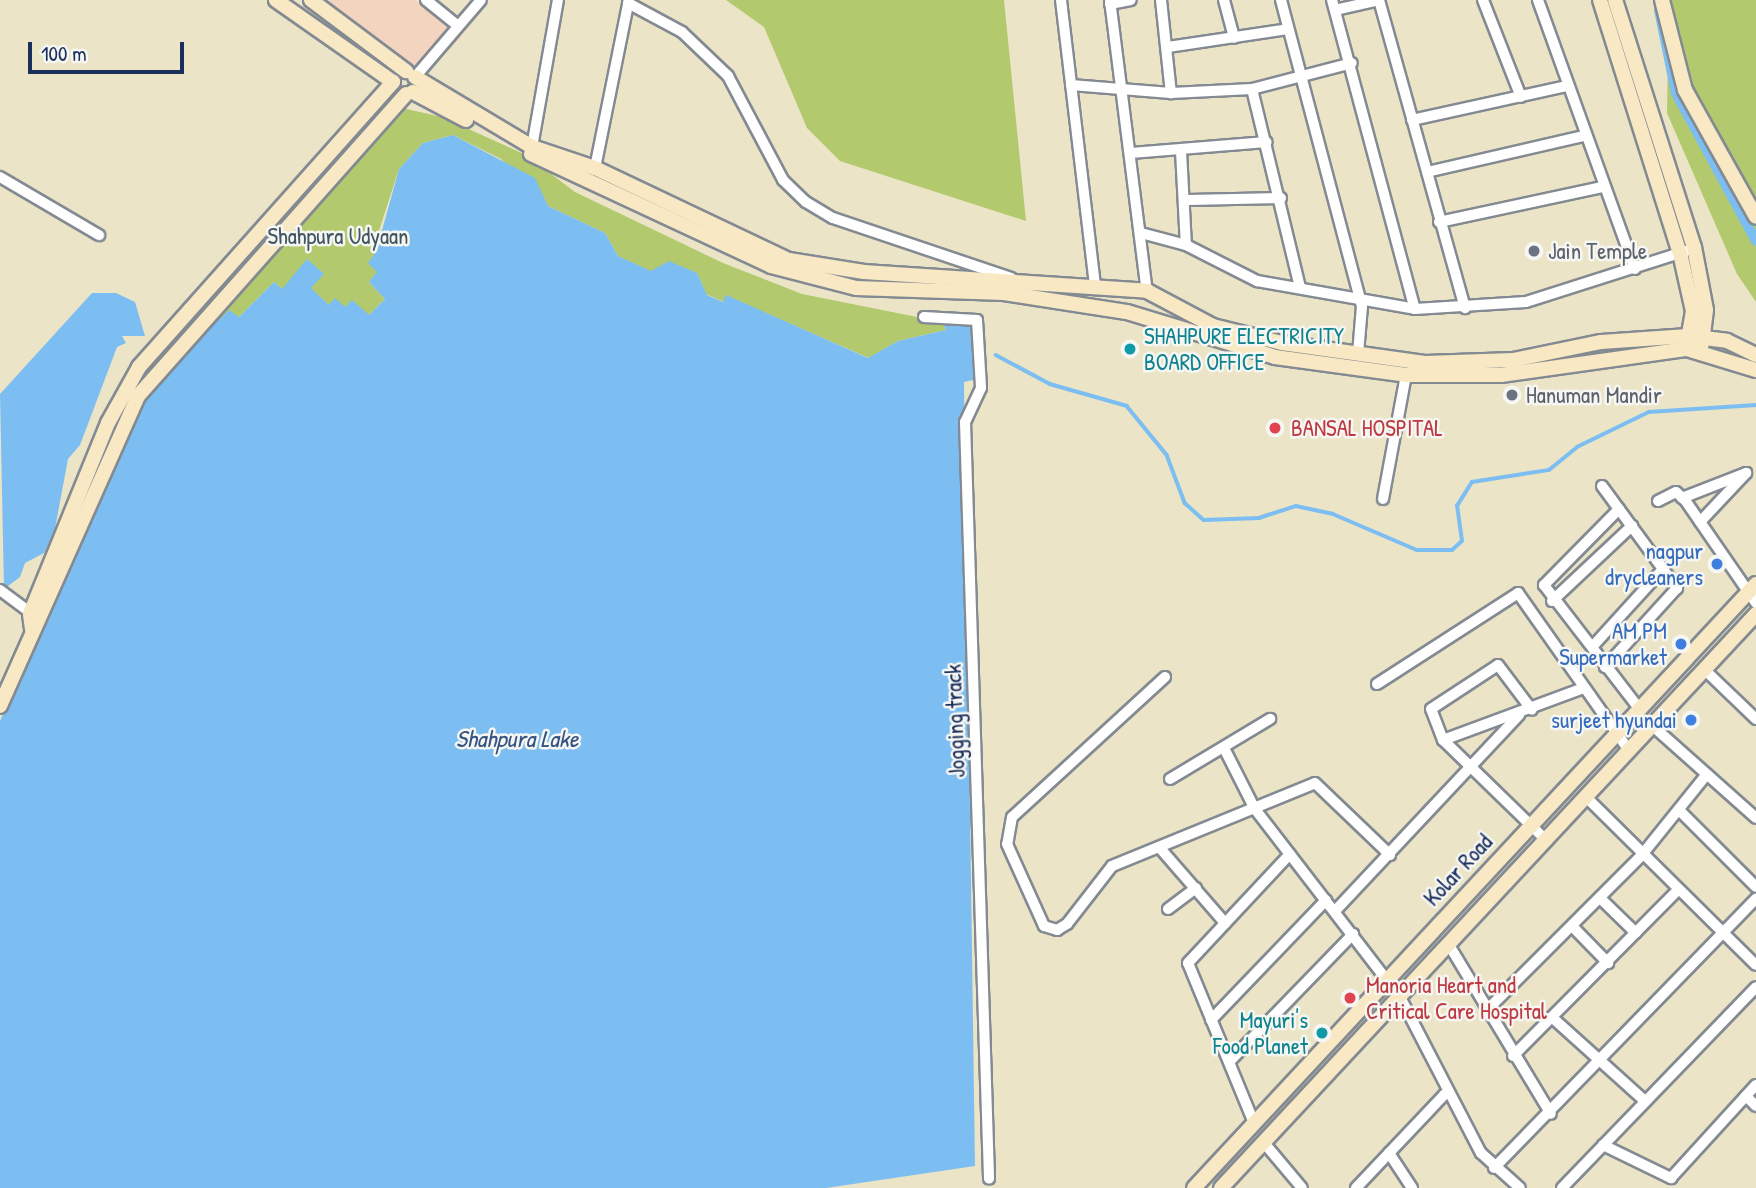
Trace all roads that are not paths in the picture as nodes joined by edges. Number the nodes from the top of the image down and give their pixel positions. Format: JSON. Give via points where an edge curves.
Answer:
{"nodes":[{"id":1,"x":277,"y":0,"type":"edge"},
{"id":2,"x":311,"y":0,"type":"edge"},
{"id":3,"x":426,"y":0,"type":"edge"},
{"id":4,"x":481,"y":0,"type":"edge"},
{"id":5,"x":558,"y":0,"type":"edge"},
{"id":6,"x":1062,"y":0,"type":"edge"},
{"id":7,"x":1132,"y":0,"type":"edge"},
{"id":8,"x":1161,"y":0,"type":"edge"},
{"id":9,"x":1224,"y":0,"type":"edge"},
{"id":10,"x":1280,"y":0,"type":"edge"},
{"id":11,"x":1379,"y":0,"type":"edge"},
{"id":12,"x":1483,"y":0,"type":"edge"},
{"id":13,"x":1538,"y":0,"type":"edge"},
{"id":14,"x":1600,"y":0,"type":"edge"},
{"id":15,"x":1615,"y":0,"type":"edge"},
{"id":16,"x":1662,"y":0,"type":"edge"},
{"id":17,"x":628,"y":2,"type":"edge"},
{"id":18,"x":1110,"y":2,"type":"edge"},
{"id":19,"x":1334,"y":5,"type":"edge"},
{"id":20,"x":457,"y":26,"type":"junction"},
{"id":21,"x":1288,"y":29,"type":"junction"},
{"id":22,"x":1234,"y":38,"type":"junction"},
{"id":23,"x":1168,"y":47,"type":"junction"},
{"id":24,"x":1352,"y":63,"type":"junction"},
{"id":25,"x":1303,"y":78,"type":"junction"},
{"id":26,"x":393,"y":82,"type":"junction"},
{"id":27,"x":410,"y":84,"type":"junction"},
{"id":28,"x":1071,"y":85,"type":"junction"},
{"id":29,"x":1567,"y":86,"type":"junction"},
{"id":30,"x":1252,"y":89,"type":"junction"},
{"id":31,"x":1125,"y":91,"type":"junction"},
{"id":32,"x":1171,"y":93,"type":"junction"},
{"id":33,"x":1521,"y":97,"type":"junction"},
{"id":34,"x":1412,"y":120,"type":"junction"},
{"id":35,"x":1583,"y":136,"type":"junction"},
{"id":36,"x":1267,"y":142,"type":"junction"},
{"id":37,"x":532,"y":147,"type":"junction"},
{"id":38,"x":1181,"y":151,"type":"junction"},
{"id":39,"x":1131,"y":153,"type":"junction"},
{"id":40,"x":595,"y":168,"type":"junction"},
{"id":41,"x":1427,"y":172,"type":"junction"},
{"id":42,"x":0,"y":177,"type":"edge"},
{"id":43,"x":1602,"y":187,"type":"junction"},
{"id":44,"x":1281,"y":198,"type":"junction"},
{"id":45,"x":1188,"y":200,"type":"junction"},
{"id":46,"x":1756,"y":218,"type":"edge"},
{"id":47,"x":1438,"y":222,"type":"junction"},
{"id":48,"x":1141,"y":233,"type":"junction"},
{"id":49,"x":99,"y":235,"type":"dead end"},
{"id":50,"x":1186,"y":245,"type":"junction"},
{"id":51,"x":1687,"y":250,"type":"junction"},
{"id":52,"x":1634,"y":269,"type":"junction"},
{"id":53,"x":1012,"y":278,"type":"junction"},
{"id":54,"x":1096,"y":284,"type":"junction"},
{"id":55,"x":1300,"y":287,"type":"junction"},
{"id":56,"x":1147,"y":290,"type":"junction"},
{"id":57,"x":1004,"y":293,"type":"junction"},
{"id":58,"x":1357,"y":294,"type":"junction"},
{"id":59,"x":1465,"y":308,"type":"junction"},
{"id":60,"x":1415,"y":309,"type":"junction"},
{"id":61,"x":924,"y":317,"type":"dead end"},
{"id":62,"x":1695,"y":343,"type":"junction"},
{"id":63,"x":1358,"y":354,"type":"junction"},
{"id":64,"x":1756,"y":355,"type":"edge"},
{"id":65,"x":1756,"y":370,"type":"edge"},
{"id":66,"x":1406,"y":375,"type":"junction"},
{"id":67,"x":1602,"y":486,"type":"dead end"},
{"id":68,"x":1682,"y":498,"type":"junction"},
{"id":69,"x":1383,"y":499,"type":"dead end"},
{"id":70,"x":1658,"y":501,"type":"dead end"},
{"id":71,"x":1619,"y":509,"type":"junction"},
{"id":72,"x":1700,"y":522,"type":"junction"},
{"id":73,"x":1632,"y":526,"type":"junction"},
{"id":74,"x":1664,"y":568,"type":"junction"},
{"id":75,"x":0,"y":590,"type":"edge"},
{"id":76,"x":1753,"y":593,"type":"edge"},
{"id":77,"x":1552,"y":601,"type":"junction"},
{"id":78,"x":1756,"y":614,"type":"edge"},
{"id":79,"x":35,"y":621,"type":"junction"},
{"id":80,"x":1593,"y":646,"type":"junction"},
{"id":81,"x":1605,"y":667,"type":"junction"},
{"id":82,"x":1707,"y":671,"type":"junction"},
{"id":83,"x":1165,"y":677,"type":"dead end"},
{"id":84,"x":1377,"y":684,"type":"dead end"},
{"id":85,"x":1581,"y":689,"type":"junction"},
{"id":86,"x":0,"y":706,"type":"edge"},
{"id":87,"x":1532,"y":710,"type":"junction"},
{"id":88,"x":1641,"y":711,"type":"junction"},
{"id":89,"x":1520,"y":714,"type":"junction"},
{"id":90,"x":1270,"y":719,"type":"dead end"},
{"id":91,"x":1756,"y":719,"type":"edge"},
{"id":92,"x":1655,"y":728,"type":"junction"},
{"id":93,"x":1618,"y":737,"type":"junction"},
{"id":94,"x":1443,"y":740,"type":"junction"},
{"id":95,"x":1224,"y":748,"type":"junction"},
{"id":96,"x":1630,"y":752,"type":"junction"},
{"id":97,"x":1472,"y":769,"type":"junction"},
{"id":98,"x":1707,"y":774,"type":"junction"},
{"id":99,"x":1170,"y":779,"type":"dead end"},
{"id":100,"x":1585,"y":796,"type":"junction"},
{"id":101,"x":1255,"y":808,"type":"junction"},
{"id":102,"x":1680,"y":811,"type":"junction"},
{"id":103,"x":1756,"y":818,"type":"edge"},
{"id":104,"x":1530,"y":825,"type":"junction"},
{"id":105,"x":1547,"y":841,"type":"junction"},
{"id":106,"x":1159,"y":847,"type":"junction"},
{"id":107,"x":1290,"y":854,"type":"junction"},
{"id":108,"x":1390,"y":855,"type":"junction"},
{"id":109,"x":1641,"y":856,"type":"junction"},
{"id":110,"x":1756,"y":887,"type":"edge"},
{"id":111,"x":1196,"y":888,"type":"junction"},
{"id":112,"x":1678,"y":890,"type":"junction"},
{"id":113,"x":1600,"y":898,"type":"junction"},
{"id":114,"x":1756,"y":899,"type":"edge"},
{"id":115,"x":1326,"y":900,"type":"junction"},
{"id":116,"x":1168,"y":909,"type":"dead end"},
{"id":117,"x":1335,"y":911,"type":"junction"},
{"id":118,"x":1225,"y":923,"type":"junction"},
{"id":119,"x":1572,"y":926,"type":"junction"},
{"id":120,"x":1636,"y":933,"type":"junction"},
{"id":121,"x":1353,"y":934,"type":"junction"},
{"id":122,"x":1724,"y":934,"type":"junction"},
{"id":123,"x":1449,"y":945,"type":"junction"},
{"id":124,"x":1608,"y":963,"type":"junction"},
{"id":125,"x":1756,"y":965,"type":"edge"},
{"id":126,"x":1387,"y":980,"type":"junction"},
{"id":127,"x":1756,"y":986,"type":"edge"},
{"id":128,"x":1400,"y":997,"type":"junction"},
{"id":129,"x":1486,"y":1011,"type":"junction"},
{"id":130,"x":1211,"y":1020,"type":"junction"},
{"id":131,"x":1555,"y":1020,"type":"junction"},
{"id":132,"x":1513,"y":1056,"type":"junction"},
{"id":133,"x":1599,"y":1060,"type":"junction"},
{"id":134,"x":1230,"y":1062,"type":"junction"},
{"id":135,"x":1756,"y":1086,"type":"edge"},
{"id":136,"x":1445,"y":1094,"type":"junction"},
{"id":137,"x":1746,"y":1096,"type":"junction"},
{"id":138,"x":1645,"y":1101,"type":"junction"},
{"id":139,"x":1756,"y":1106,"type":"edge"},
{"id":140,"x":1550,"y":1114,"type":"junction"},
{"id":141,"x":1254,"y":1124,"type":"junction"},
{"id":142,"x":1265,"y":1143,"type":"junction"},
{"id":143,"x":1603,"y":1145,"type":"junction"},
{"id":144,"x":1389,"y":1153,"type":"junction"},
{"id":145,"x":1214,"y":1167,"type":"junction"},
{"id":146,"x":1494,"y":1168,"type":"junction"},
{"id":147,"x":989,"y":1179,"type":"dead end"},
{"id":148,"x":1224,"y":1184,"type":"edge"},
{"id":149,"x":1194,"y":1188,"type":"edge"},
{"id":150,"x":1302,"y":1188,"type":"edge"},
{"id":151,"x":1356,"y":1188,"type":"edge"},
{"id":152,"x":1412,"y":1188,"type":"edge"},
{"id":153,"x":1520,"y":1188,"type":"edge"},
{"id":154,"x":1562,"y":1188,"type":"edge"}],
"edges":[{"from":1,"to":26,"type":"street"},
{"from":2,"to":27,"type":"street"},
{"from":3,"to":20,"type":"street"},
{"from":4,"to":20,"type":"street"},
{"from":5,"to":37,"type":"street"},
{"from":6,"to":28,"type":"street"},
{"from":7,"to":18,"type":"street"},
{"from":8,"to":23,"type":"street"},
{"from":9,"to":22,"type":"street"},
{"from":10,"to":21,"type":"street"},
{"from":11,"to":19,"type":"street"},
{"from":11,"to":34,"type":"street"},
{"from":12,"to":33,"type":"street"},
{"from":13,"to":29,"type":"street"},
{"from":14,"to":51,"type":"street"},
{"from":15,"to":51,"type":"street"},
{"from":16,"to":46,"type":"street","via":[[1685,90]]},
{"from":17,"to":40,"type":"street"},
{"from":17,"to":53,"type":"street","via":[[682,32],[728,76],[783,180],[806,202],[833,218]]},
{"from":18,"to":31,"type":"street"},
{"from":19,"to":24,"type":"street"},
{"from":20,"to":27,"type":"street"},
{"from":21,"to":22,"type":"street"},
{"from":21,"to":25,"type":"street"},
{"from":22,"to":23,"type":"street"},
{"from":23,"to":32,"type":"street"},
{"from":24,"to":25,"type":"street"},
{"from":24,"to":60,"type":"street"},
{"from":25,"to":30,"type":"street"},
{"from":25,"to":58,"type":"street"},
{"from":26,"to":27,"type":"street"},
{"from":26,"to":79,"type":"street","via":[[139,368],[108,423]]},
{"from":27,"to":37,"type":"street"},
{"from":27,"to":57,"type":"street","via":[[580,180],[771,266],[856,288]]},
{"from":27,"to":79,"type":"street","via":[[144,386]]},
{"from":28,"to":31,"type":"street"},
{"from":28,"to":54,"type":"street"},
{"from":29,"to":33,"type":"street"},
{"from":29,"to":35,"type":"street"},
{"from":30,"to":32,"type":"street"},
{"from":30,"to":36,"type":"street"},
{"from":31,"to":32,"type":"street"},
{"from":31,"to":39,"type":"street"},
{"from":33,"to":34,"type":"street"},
{"from":34,"to":41,"type":"street"},
{"from":35,"to":41,"type":"street"},
{"from":35,"to":43,"type":"street"},
{"from":36,"to":38,"type":"street"},
{"from":36,"to":44,"type":"street"},
{"from":37,"to":40,"type":"street"},
{"from":38,"to":39,"type":"street"},
{"from":38,"to":45,"type":"street"},
{"from":39,"to":48,"type":"street"},
{"from":40,"to":53,"type":"street","via":[[789,260],[864,271]]},
{"from":41,"to":47,"type":"street"},
{"from":42,"to":49,"type":"street"},
{"from":43,"to":47,"type":"street"},
{"from":43,"to":52,"type":"street"},
{"from":44,"to":45,"type":"street"},
{"from":44,"to":55,"type":"street"},
{"from":45,"to":50,"type":"street"},
{"from":47,"to":59,"type":"street"},
{"from":48,"to":50,"type":"street"},
{"from":48,"to":56,"type":"street"},
{"from":50,"to":55,"type":"street","via":[[1257,281]]},
{"from":51,"to":52,"type":"street"},
{"from":51,"to":62,"type":"street","via":[[1706,310]]},
{"from":52,"to":59,"type":"street","via":[[1526,302]]},
{"from":53,"to":54,"type":"street"},
{"from":53,"to":57,"type":"street"},
{"from":54,"to":56,"type":"street"},
{"from":55,"to":58,"type":"street"},
{"from":56,"to":63,"type":"street","via":[[1213,326]]},
{"from":57,"to":66,"type":"street","via":[[1126,312],[1275,357]]},
{"from":58,"to":60,"type":"street"},
{"from":58,"to":63,"type":"street","via":[[1363,306]]},
{"from":59,"to":60,"type":"street"},
{"from":61,"to":147,"type":"street","name":"Jogging track","via":[[977,320],[981,388],[965,422]]},
{"from":62,"to":63,"type":"street","via":[[1601,342],[1513,360],[1425,363]]},
{"from":62,"to":64,"type":"street"},
{"from":62,"to":65,"type":"street"},
{"from":62,"to":66,"type":"street","via":[[1501,375]]},
{"from":66,"to":69,"type":"street"},
{"from":67,"to":71,"type":"street"},
{"from":68,"to":70,"type":"street","via":[[1676,492]]},
{"from":68,"to":72,"type":"street"},
{"from":68,"to":72,"type":"street","via":[[1746,473]]},
{"from":71,"to":73,"type":"street"},
{"from":71,"to":77,"type":"street","via":[[1546,582]]},
{"from":72,"to":76,"type":"street"},
{"from":73,"to":74,"type":"street"},
{"from":73,"to":77,"type":"street"},
{"from":74,"to":80,"type":"street"},
{"from":74,"to":81,"type":"street","via":[[1676,590]]},
{"from":75,"to":79,"type":"street"},
{"from":76,"to":88,"type":"street","name":"Kolar Road"},
{"from":77,"to":80,"type":"street"},
{"from":78,"to":82,"type":"street","name":"Kolar Road"},
{"from":79,"to":86,"type":"street"},
{"from":80,"to":81,"type":"street"},
{"from":81,"to":88,"type":"street"},
{"from":82,"to":91,"type":"street"},
{"from":82,"to":92,"type":"street","name":"Kolar Road"},
{"from":83,"to":106,"type":"street","via":[[1012,817],[1007,831],[1007,845],[1044,926],[1057,930],[1112,866]]},
{"from":84,"to":85,"type":"street","via":[[1518,593]]},
{"from":85,"to":87,"type":"street"},
{"from":85,"to":93,"type":"street"},
{"from":87,"to":89,"type":"street"},
{"from":87,"to":94,"type":"street","via":[[1498,665],[1431,709]]},
{"from":88,"to":92,"type":"street"},
{"from":88,"to":93,"type":"street","name":"Kolar Road"},
{"from":89,"to":94,"type":"street"},
{"from":89,"to":97,"type":"street"},
{"from":90,"to":95,"type":"street"},
{"from":92,"to":96,"type":"street","name":"Kolar Road"},
{"from":92,"to":98,"type":"street"},
{"from":93,"to":96,"type":"street"},
{"from":93,"to":104,"type":"street","name":"Kolar Road"},
{"from":94,"to":97,"type":"street"},
{"from":95,"to":99,"type":"street"},
{"from":95,"to":101,"type":"street"},
{"from":96,"to":100,"type":"street","name":"Kolar Road"},
{"from":97,"to":104,"type":"street"},
{"from":97,"to":108,"type":"street"},
{"from":98,"to":102,"type":"street"},
{"from":98,"to":103,"type":"street"},
{"from":100,"to":105,"type":"street","name":"Kolar Road"},
{"from":100,"to":109,"type":"street"},
{"from":101,"to":106,"type":"street"},
{"from":101,"to":107,"type":"street"},
{"from":101,"to":108,"type":"street","via":[[1315,783]]},
{"from":102,"to":109,"type":"street"},
{"from":102,"to":110,"type":"street"},
{"from":104,"to":105,"type":"street"},
{"from":104,"to":126,"type":"street","name":"Kolar Road"},
{"from":105,"to":123,"type":"street","name":"Kolar Road"},
{"from":106,"to":111,"type":"street"},
{"from":107,"to":115,"type":"street"},
{"from":107,"to":118,"type":"street"},
{"from":108,"to":117,"type":"street"},
{"from":109,"to":112,"type":"street"},
{"from":109,"to":113,"type":"street"},
{"from":111,"to":116,"type":"street"},
{"from":111,"to":118,"type":"street"},
{"from":112,"to":120,"type":"street"},
{"from":112,"to":122,"type":"street"},
{"from":113,"to":119,"type":"street"},
{"from":113,"to":120,"type":"street"},
{"from":114,"to":122,"type":"street"},
{"from":115,"to":117,"type":"street"},
{"from":115,"to":130,"type":"street"},
{"from":117,"to":121,"type":"street"},
{"from":118,"to":130,"type":"street","via":[[1188,963]]},
{"from":119,"to":124,"type":"street"},
{"from":119,"to":129,"type":"street"},
{"from":120,"to":124,"type":"street"},
{"from":121,"to":126,"type":"street"},
{"from":121,"to":134,"type":"street"},
{"from":122,"to":125,"type":"street"},
{"from":122,"to":133,"type":"street"},
{"from":123,"to":128,"type":"street","name":"Kolar Road"},
{"from":123,"to":129,"type":"street"},
{"from":124,"to":131,"type":"street"},
{"from":126,"to":128,"type":"street"},
{"from":126,"to":141,"type":"street","name":"Kolar Road"},
{"from":127,"to":138,"type":"street"},
{"from":128,"to":136,"type":"street"},
{"from":128,"to":142,"type":"street","name":"Kolar Road"},
{"from":129,"to":132,"type":"street"},
{"from":130,"to":134,"type":"street"},
{"from":131,"to":132,"type":"street"},
{"from":131,"to":133,"type":"street"},
{"from":132,"to":140,"type":"street"},
{"from":133,"to":138,"type":"street"},
{"from":133,"to":140,"type":"street"},
{"from":134,"to":141,"type":"street"},
{"from":135,"to":137,"type":"street"},
{"from":136,"to":144,"type":"street"},
{"from":136,"to":146,"type":"street"},
{"from":137,"to":139,"type":"street"},
{"from":137,"to":143,"type":"street","via":[[1671,1178]]},
{"from":138,"to":143,"type":"street"},
{"from":140,"to":146,"type":"street"},
{"from":141,"to":145,"type":"street","name":"Kolar Road"},
{"from":142,"to":148,"type":"street","name":"Kolar Road"},
{"from":142,"to":150,"type":"street"},
{"from":143,"to":154,"type":"street"},
{"from":144,"to":151,"type":"street"},
{"from":144,"to":152,"type":"street"},
{"from":145,"to":148,"type":"street"},
{"from":145,"to":149,"type":"street","name":"Kolar Road"},
{"from":146,"to":153,"type":"street"}]}
